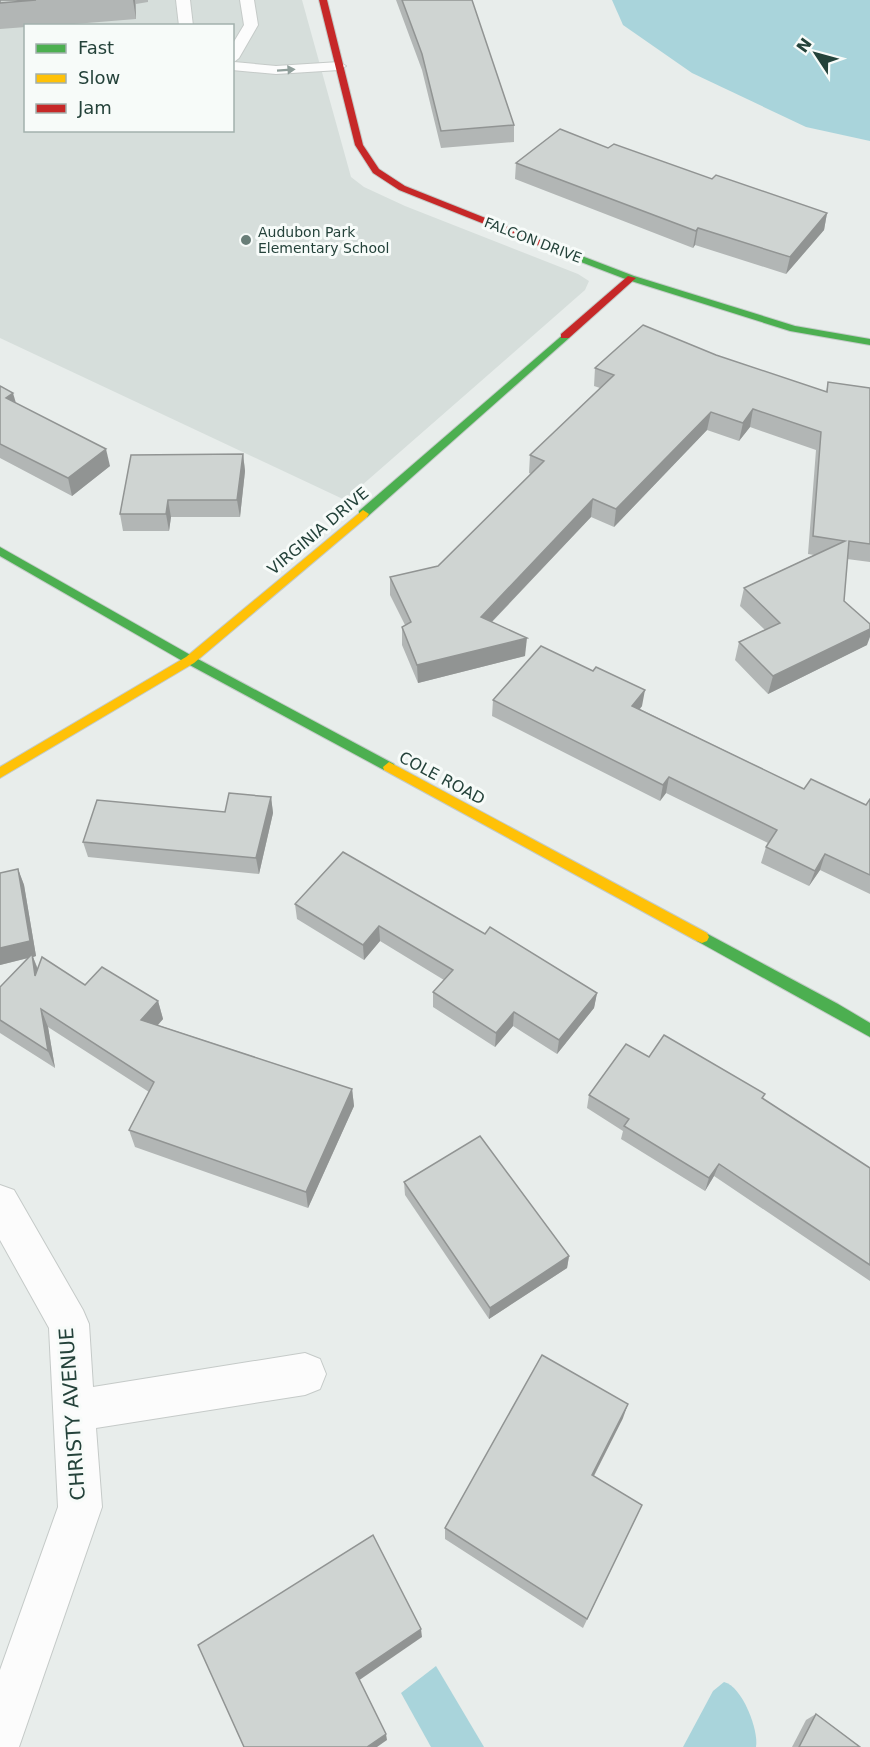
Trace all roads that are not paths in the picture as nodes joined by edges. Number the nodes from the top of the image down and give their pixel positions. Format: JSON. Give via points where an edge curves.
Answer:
{"nodes":[{"id":1,"x":183,"y":0,"type":"edge"},
{"id":2,"x":247,"y":0,"type":"edge"},
{"id":3,"x":322,"y":0,"type":"edge"},
{"id":4,"x":186,"y":24,"type":"edge"},
{"id":5,"x":234,"y":55,"type":"edge"},
{"id":6,"x":234,"y":66,"type":"edge"},
{"id":7,"x":339,"y":66,"type":"junction"},
{"id":8,"x":631,"y":278,"type":"junction"},
{"id":9,"x":870,"y":342,"type":"edge"},
{"id":10,"x":0,"y":551,"type":"edge"},
{"id":11,"x":190,"y":660,"type":"junction"},
{"id":12,"x":0,"y":773,"type":"edge"},
{"id":13,"x":870,"y":1031,"type":"edge"},
{"id":14,"x":0,"y":1203,"type":"edge"},
{"id":15,"x":305,"y":1374,"type":"dead end"},
{"id":16,"x":74,"y":1411,"type":"junction"},
{"id":17,"x":0,"y":1736,"type":"edge"}],
"edges":[{"from":1,"to":4,"type":"lane"},
{"from":2,"to":5,"type":"lane","via":[[251,25]]},
{"from":3,"to":7,"type":"street","name":"FALCON DRIVE"},
{"from":6,"to":7,"type":"lane","one_way":true,"via":[[276,70]]},
{"from":7,"to":8,"type":"street","name":"FALCON DRIVE","via":[[359,145],[370,167],[379,174],[422,197]]},
{"from":8,"to":9,"type":"street","name":"FALCON DRIVE","via":[[793,329]]},
{"from":8,"to":11,"type":"street","name":"VIRGINIA DRIVE","via":[[361,516]]},
{"from":10,"to":11,"type":"street","name":"COLE ROAD"},
{"from":11,"to":12,"type":"street","name":"VIRGINIA DRIVE"},
{"from":11,"to":13,"type":"street","name":"COLE ROAD"},
{"from":14,"to":16,"type":"street","name":"CHRISTY AVENUE","via":[[69,1324]]},
{"from":15,"to":16,"type":"street"},
{"from":16,"to":17,"type":"street","name":"CHRISTY AVENUE","via":[[80,1507]]}]}
